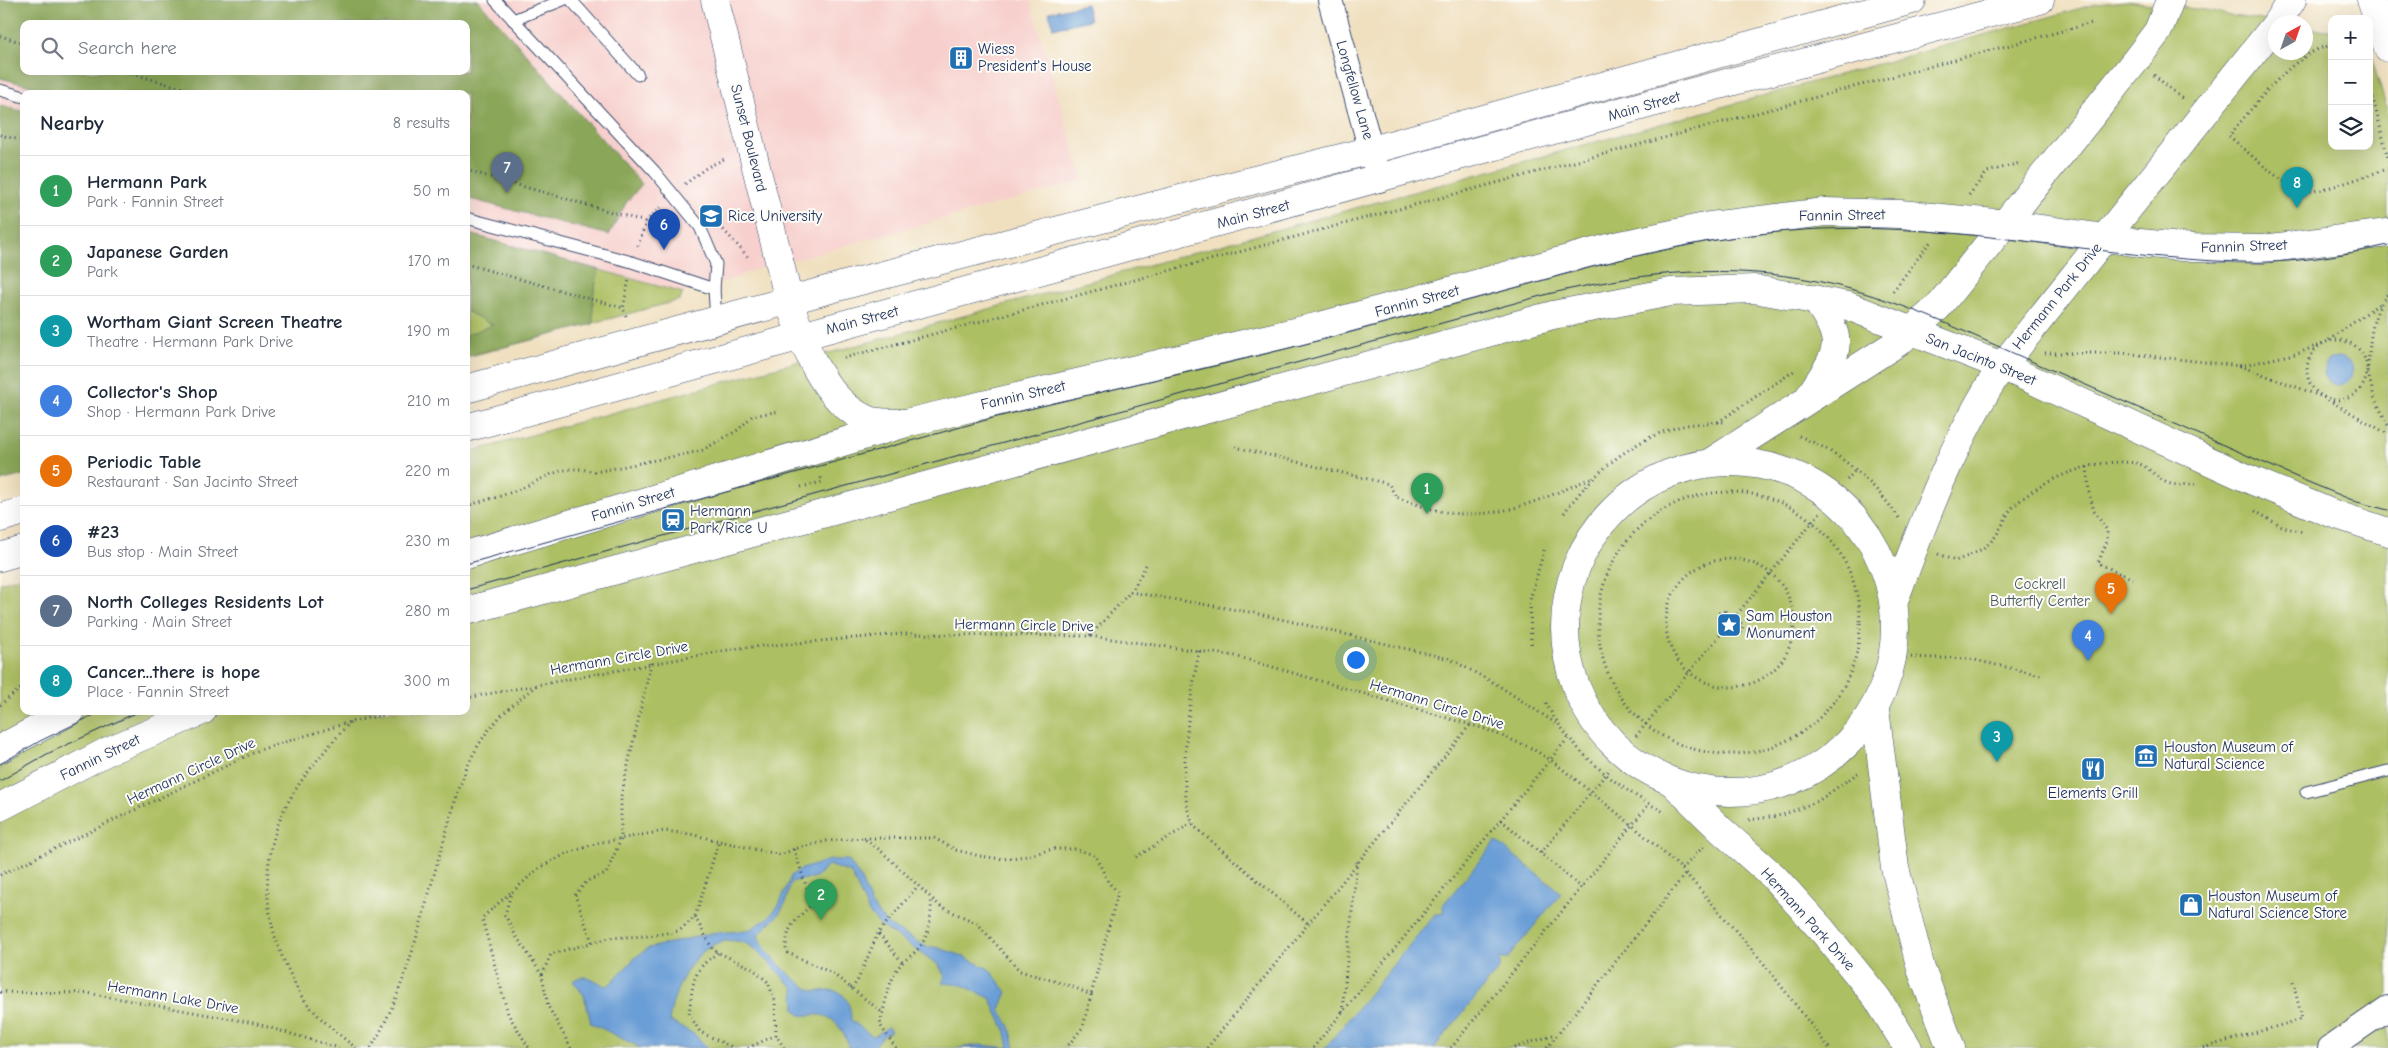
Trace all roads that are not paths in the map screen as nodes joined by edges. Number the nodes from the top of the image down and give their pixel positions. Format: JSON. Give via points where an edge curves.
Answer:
{"nodes":[{"id":1,"x":495,"y":0,"type":"edge"},
{"id":2,"x":563,"y":0,"type":"edge"},
{"id":3,"x":571,"y":0,"type":"edge"},
{"id":4,"x":715,"y":0,"type":"edge"},
{"id":5,"x":1330,"y":0,"type":"edge"},
{"id":6,"x":1912,"y":0,"type":"edge"},
{"id":7,"x":2040,"y":0,"type":"edge"},
{"id":8,"x":2170,"y":0,"type":"edge"},
{"id":9,"x":2292,"y":0,"type":"edge"},
{"id":10,"x":2371,"y":0,"type":"edge"},
{"id":11,"x":2282,"y":15,"type":"edge"},
{"id":12,"x":513,"y":20,"type":"junction"},
{"id":13,"x":2268,"y":33,"type":"edge"},
{"id":14,"x":2388,"y":48,"type":"edge"},
{"id":15,"x":638,"y":75,"type":"dead end"},
{"id":16,"x":0,"y":90,"type":"edge"},
{"id":17,"x":20,"y":96,"type":"edge"},
{"id":18,"x":1372,"y":150,"type":"junction"},
{"id":19,"x":1379,"y":180,"type":"junction"},
{"id":20,"x":470,"y":219,"type":"edge"},
{"id":21,"x":2006,"y":224,"type":"junction"},
{"id":22,"x":2388,"y":233,"type":"edge"},
{"id":23,"x":2106,"y":237,"type":"junction"},
{"id":24,"x":714,"y":288,"type":"junction"},
{"id":25,"x":1815,"y":299,"type":"junction"},
{"id":26,"x":789,"y":300,"type":"junction"},
{"id":27,"x":716,"y":320,"type":"junction"},
{"id":28,"x":1913,"y":331,"type":"junction"},
{"id":29,"x":801,"y":336,"type":"junction"},
{"id":30,"x":2002,"y":366,"type":"junction"},
{"id":31,"x":470,"y":388,"type":"edge"},
{"id":32,"x":1809,"y":397,"type":"junction"},
{"id":33,"x":906,"y":423,"type":"junction"},
{"id":34,"x":470,"y":427,"type":"edge"},
{"id":35,"x":1711,"y":462,"type":"junction"},
{"id":36,"x":20,"y":512,"type":"edge"},
{"id":37,"x":0,"y":518,"type":"edge"},
{"id":38,"x":2388,"y":532,"type":"edge"},
{"id":39,"x":20,"y":551,"type":"edge"},
{"id":40,"x":470,"y":554,"type":"edge"},
{"id":41,"x":0,"y":557,"type":"edge"},
{"id":42,"x":1894,"y":602,"type":"junction"},
{"id":43,"x":470,"y":610,"type":"edge"},
{"id":44,"x":1875,"y":709,"type":"junction"},
{"id":45,"x":64,"y":715,"type":"edge"},
{"id":46,"x":193,"y":715,"type":"edge"},
{"id":47,"x":0,"y":749,"type":"edge"},
{"id":48,"x":2388,"y":770,"type":"edge"},
{"id":49,"x":1672,"y":782,"type":"junction"},
{"id":50,"x":2306,"y":792,"type":"dead end"},
{"id":51,"x":0,"y":807,"type":"edge"},
{"id":52,"x":2387,"y":1009,"type":"edge"},
{"id":53,"x":1908,"y":1048,"type":"edge"},
{"id":54,"x":1951,"y":1048,"type":"edge"},
{"id":55,"x":2330,"y":1048,"type":"edge"}],
"edges":[{"from":1,"to":12,"type":"lane"},
{"from":2,"to":12,"type":"lane"},
{"from":3,"to":15,"type":"lane"},
{"from":4,"to":26,"type":"main road","name":"Sunset Boulevard"},
{"from":5,"to":18,"type":"street","name":"Longfellow Lane"},
{"from":6,"to":18,"type":"main road","name":"Main Street"},
{"from":7,"to":19,"type":"main road","name":"Main Street","via":[[1685,94]]},
{"from":8,"to":21,"type":"main road","via":[[2158,31]]},
{"from":9,"to":11,"type":"main road","name":"Hermann Park Drive"},
{"from":10,"to":14,"type":"main road"},
{"from":12,"to":24,"type":"lane","via":[[700,227],[716,264]]},
{"from":13,"to":23,"type":"main road","name":"Hermann Park Drive"},
{"from":16,"to":17,"type":"lane"},
{"from":18,"to":19,"type":"street","name":"Longfellow Lane"},
{"from":18,"to":26,"type":"main road","name":"Main Street"},
{"from":19,"to":29,"type":"main road","name":"Main Street"},
{"from":20,"to":24,"type":"lane","via":[[632,262]]},
{"from":21,"to":23,"type":"main road","name":"Fannin Street"},
{"from":21,"to":28,"type":"main road","via":[[1938,307]]},
{"from":21,"to":33,"type":"main road","name":"Fannin Street","via":[[1900,214],[1825,212],[1710,226],[1616,246],[1320,326]]},
{"from":22,"to":23,"type":"main road","name":"Fannin Street","via":[[2262,249],[2194,248]]},
{"from":23,"to":30,"type":"main road","name":"Hermann Park Drive"},
{"from":24,"to":27,"type":"lane"},
{"from":25,"to":28,"type":"main road","name":"San Jacinto Street","via":[[1848,306]]},
{"from":25,"to":32,"type":"main road","via":[[1828,316],[1837,342],[1836,354]]},
{"from":25,"to":43,"type":"main road","name":"San Jacinto Street","via":[[1754,288],[1671,292],[1553,315]]},
{"from":26,"to":27,"type":"main road","name":"Main Street"},
{"from":26,"to":29,"type":"main road","name":"Sunset Boulevard"},
{"from":27,"to":31,"type":"main road","name":"Main Street"},
{"from":28,"to":30,"type":"main road","name":"San Jacinto Street"},
{"from":28,"to":32,"type":"main road"},
{"from":29,"to":33,"type":"main road","name":"Sunset Boulevard","via":[[830,389],[843,405],[868,420]]},
{"from":29,"to":34,"type":"main road","name":"Main Street"},
{"from":30,"to":38,"type":"main road","name":"San Jacinto Street","via":[[2251,480]]},
{"from":30,"to":42,"type":"main road","name":"Hermann Park Drive","via":[[1954,451]]},
{"from":32,"to":35,"type":"main road"},
{"from":33,"to":40,"type":"main road","name":"Fannin Street"},
{"from":35,"to":42,"type":"main road","via":[[1755,463],[1798,476],[1833,498],[1863,528],[1883,563]]},
{"from":35,"to":49,"type":"main road","via":[[1661,477],[1631,494],[1600,524],[1576,565],[1565,611],[1568,659],[1584,704],[1595,723],[1623,752]]},
{"from":36,"to":37,"type":"main road"},
{"from":39,"to":41,"type":"main road"},
{"from":42,"to":44,"type":"main road","via":[[1894,657]]},
{"from":44,"to":49,"type":"main road","via":[[1843,750],[1800,778],[1750,792],[1698,790]]},
{"from":44,"to":54,"type":"main road","via":[[1895,868],[1921,969]]},
{"from":45,"to":47,"type":"main road"},
{"from":46,"to":51,"type":"main road","name":"Fannin Street","via":[[108,751]]},
{"from":48,"to":50,"type":"lane"},
{"from":49,"to":53,"type":"main road","name":"Hermann Park Drive","via":[[1773,876],[1822,930],[1877,998]]},
{"from":52,"to":55,"type":"street"}]}
